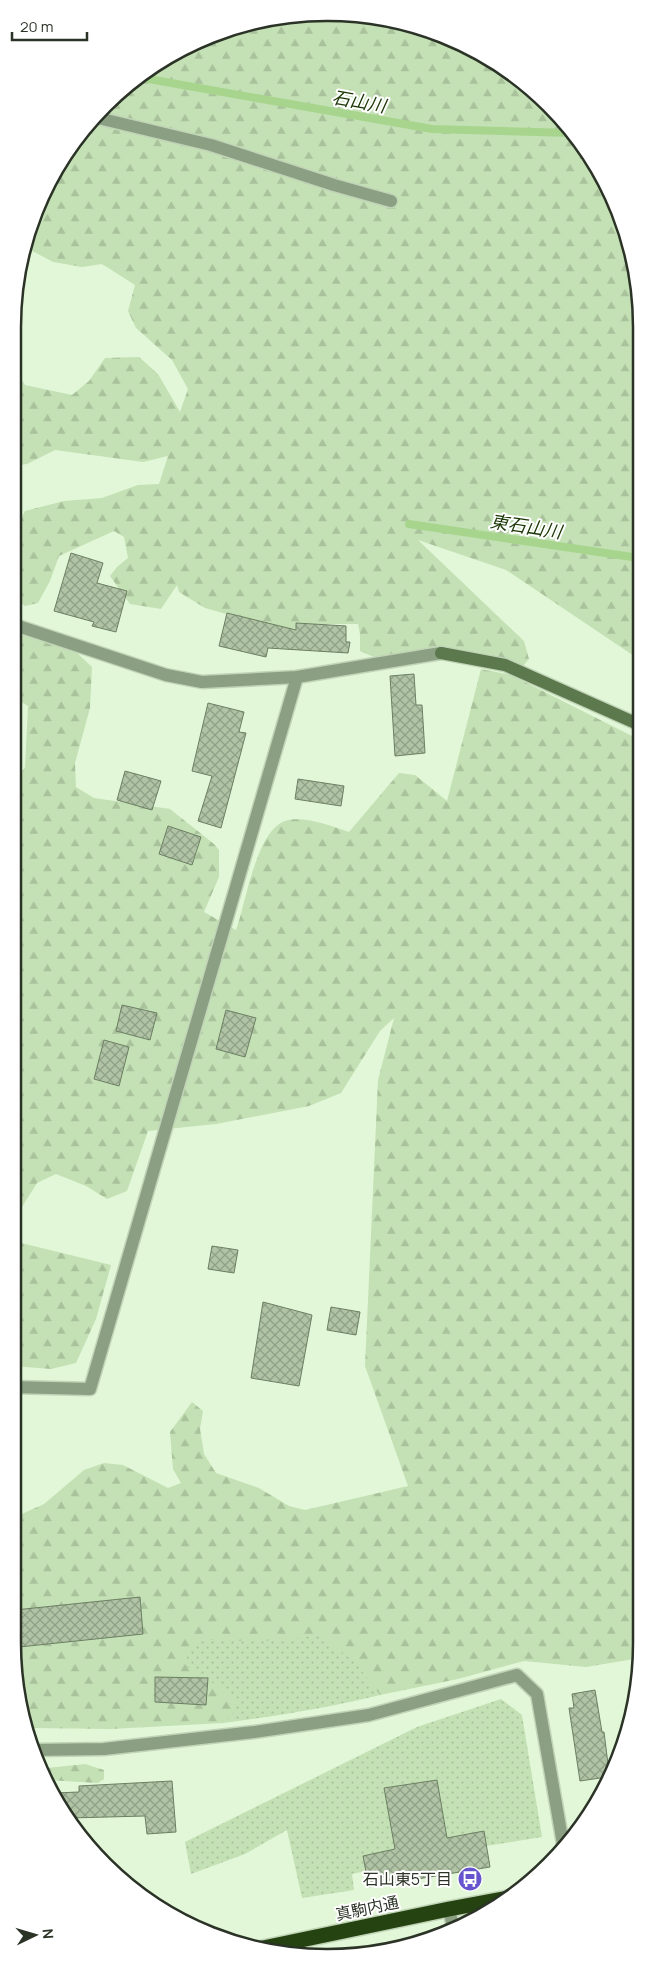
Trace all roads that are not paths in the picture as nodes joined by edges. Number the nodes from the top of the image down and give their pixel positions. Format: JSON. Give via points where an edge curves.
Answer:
{"nodes":[{"id":1,"x":103,"y":119,"type":"edge"},
{"id":2,"x":391,"y":201,"type":"dead end"},
{"id":3,"x":21,"y":627,"type":"edge"},
{"id":4,"x":297,"y":677,"type":"junction"},
{"id":5,"x":633,"y":722,"type":"edge"},
{"id":6,"x":21,"y":1387,"type":"edge"},
{"id":7,"x":41,"y":1750,"type":"edge"},
{"id":8,"x":562,"y":1839,"type":"edge"},
{"id":9,"x":491,"y":1901,"type":"edge"},
{"id":10,"x":449,"y":1908,"type":"junction"},
{"id":11,"x":452,"y":1922,"type":"edge"},
{"id":12,"x":298,"y":1947,"type":"edge"}],
"edges":[{"from":1,"to":2,"type":"street","via":[[211,145]]},
{"from":3,"to":4,"type":"street","via":[[166,675],[202,682]]},
{"from":4,"to":5,"type":"street","via":[[442,653],[505,665]]},
{"from":4,"to":6,"type":"street","via":[[90,1389]]},
{"from":7,"to":8,"type":"street","via":[[104,1750],[360,1716],[517,1674],[537,1694]]},
{"from":9,"to":10,"type":"highway","name":"真駒内通"},
{"from":10,"to":11,"type":"street"},
{"from":10,"to":12,"type":"highway","name":"真駒内通"}]}
